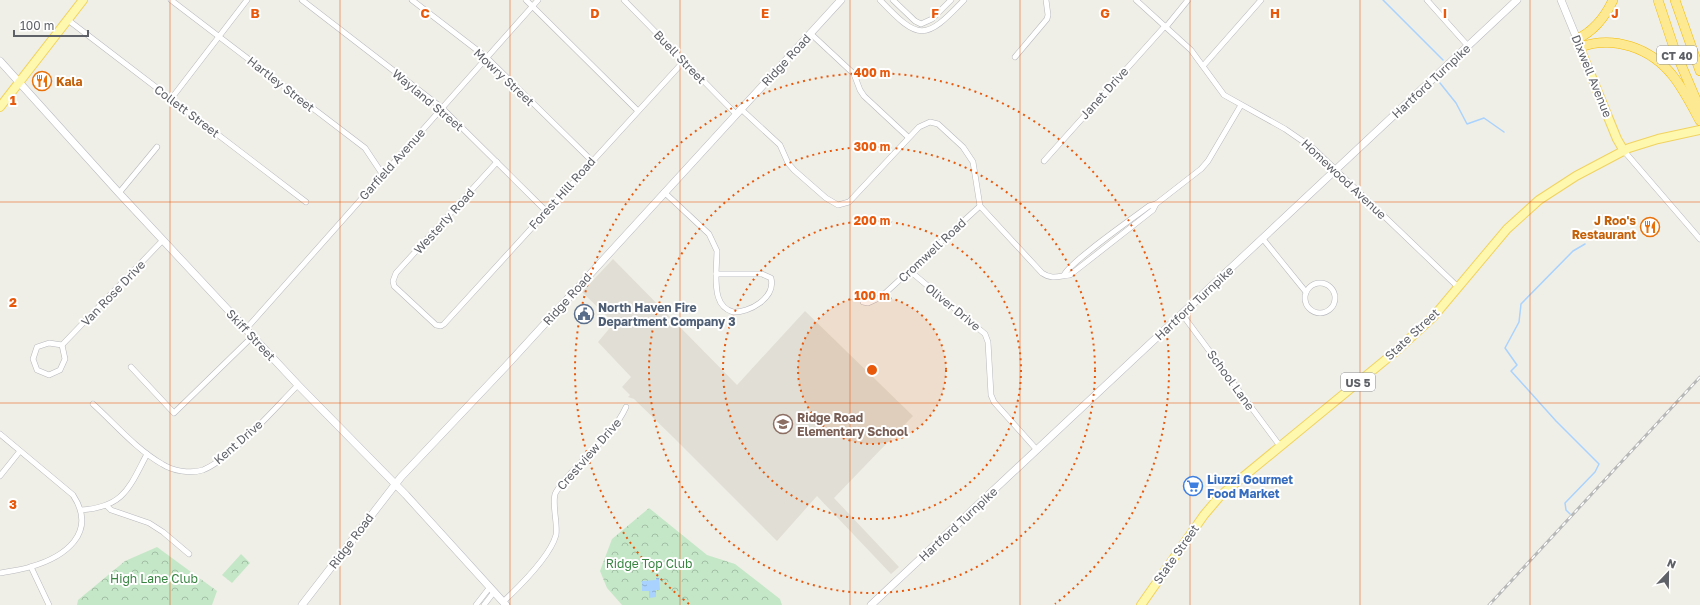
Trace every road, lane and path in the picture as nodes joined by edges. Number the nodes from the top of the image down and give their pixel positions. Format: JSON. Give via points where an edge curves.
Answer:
{"nodes":[{"id":1,"x":83,"y":0,"type":"edge"},
{"id":2,"x":171,"y":0,"type":"edge"},
{"id":3,"x":247,"y":0,"type":"edge"},
{"id":4,"x":302,"y":0,"type":"edge"},
{"id":5,"x":412,"y":0,"type":"edge"},
{"id":6,"x":526,"y":0,"type":"edge"},
{"id":7,"x":538,"y":0,"type":"edge"},
{"id":8,"x":624,"y":0,"type":"edge"},
{"id":9,"x":841,"y":0,"type":"edge"},
{"id":10,"x":880,"y":0,"type":"edge"},
{"id":11,"x":893,"y":0,"type":"edge"},
{"id":12,"x":951,"y":0,"type":"edge"},
{"id":13,"x":964,"y":0,"type":"edge"},
{"id":14,"x":1046,"y":0,"type":"edge"},
{"id":15,"x":1136,"y":0,"type":"edge"},
{"id":16,"x":1188,"y":0,"type":"edge"},
{"id":17,"x":1260,"y":0,"type":"edge"},
{"id":18,"x":1427,"y":0,"type":"edge"},
{"id":19,"x":1517,"y":0,"type":"edge"},
{"id":20,"x":1561,"y":0,"type":"edge"},
{"id":21,"x":1613,"y":0,"type":"edge"},
{"id":22,"x":1658,"y":0,"type":"edge"},
{"id":23,"x":1675,"y":0,"type":"edge"},
{"id":24,"x":533,"y":6,"type":"junction"},
{"id":25,"x":68,"y":20,"type":"junction"},
{"id":26,"x":921,"y":24,"type":"junction"},
{"id":27,"x":1165,"y":26,"type":"junction"},
{"id":28,"x":920,"y":32,"type":"junction"},
{"id":29,"x":810,"y":33,"type":"junction"},
{"id":30,"x":219,"y":36,"type":"junction"},
{"id":31,"x":1578,"y":43,"type":"junction"},
{"id":32,"x":1468,"y":46,"type":"junction"},
{"id":33,"x":1016,"y":57,"type":"dead end"},
{"id":34,"x":486,"y":58,"type":"junction"},
{"id":35,"x":0,"y":61,"type":"edge"},
{"id":36,"x":684,"y":61,"type":"junction"},
{"id":37,"x":1204,"y":66,"type":"junction"},
{"id":38,"x":1700,"y":71,"type":"edge"},
{"id":39,"x":18,"y":83,"type":"junction"},
{"id":40,"x":171,"y":99,"type":"junction"},
{"id":41,"x":1241,"y":105,"type":"junction"},
{"id":42,"x":0,"y":107,"type":"edge"},
{"id":43,"x":442,"y":108,"type":"junction"},
{"id":44,"x":1700,"y":109,"type":"edge"},
{"id":45,"x":637,"y":110,"type":"junction"},
{"id":46,"x":738,"y":111,"type":"junction"},
{"id":47,"x":1700,"y":121,"type":"edge"},
{"id":48,"x":1700,"y":130,"type":"edge"},
{"id":49,"x":908,"y":137,"type":"junction"},
{"id":50,"x":157,"y":147,"type":"dead end"},
{"id":51,"x":1624,"y":151,"type":"junction"},
{"id":52,"x":591,"y":160,"type":"junction"},
{"id":53,"x":1044,"y":161,"type":"dead end"},
{"id":54,"x":497,"y":162,"type":"junction"},
{"id":55,"x":1337,"y":170,"type":"junction"},
{"id":56,"x":383,"y":174,"type":"junction"},
{"id":57,"x":664,"y":192,"type":"junction"},
{"id":58,"x":119,"y":193,"type":"junction"},
{"id":59,"x":306,"y":202,"type":"dead end"},
{"id":60,"x":980,"y":206,"type":"junction"},
{"id":61,"x":546,"y":211,"type":"junction"},
{"id":62,"x":1263,"y":239,"type":"junction"},
{"id":63,"x":1700,"y":239,"type":"edge"},
{"id":64,"x":163,"y":240,"type":"junction"},
{"id":65,"x":910,"y":271,"type":"junction"},
{"id":66,"x":716,"y":274,"type":"junction"},
{"id":67,"x":1458,"y":287,"type":"junction"},
{"id":68,"x":1306,"y":292,"type":"junction"},
{"id":69,"x":863,"y":302,"type":"dead end"},
{"id":70,"x":1182,"y":314,"type":"junction"},
{"id":71,"x":441,"y":326,"type":"joint"},
{"id":72,"x":246,"y":329,"type":"junction"},
{"id":73,"x":253,"y":336,"type":"junction"},
{"id":74,"x":62,"y":345,"type":"junction"},
{"id":75,"x":131,"y":367,"type":"dead end"},
{"id":76,"x":298,"y":385,"type":"junction"},
{"id":77,"x":93,"y":404,"type":"dead end"},
{"id":78,"x":626,"y":407,"type":"dead end"},
{"id":79,"x":0,"y":434,"type":"edge"},
{"id":80,"x":1280,"y":446,"type":"junction"},
{"id":81,"x":1037,"y":450,"type":"junction"},
{"id":82,"x":20,"y":451,"type":"junction"},
{"id":83,"x":147,"y":454,"type":"junction"},
{"id":84,"x":0,"y":476,"type":"edge"},
{"id":85,"x":395,"y":484,"type":"junction"},
{"id":86,"x":107,"y":506,"type":"junction"},
{"id":87,"x":81,"y":510,"type":"junction"},
{"id":88,"x":189,"y":554,"type":"dead end"},
{"id":89,"x":31,"y":567,"type":"junction"},
{"id":90,"x":0,"y":573,"type":"edge"},
{"id":91,"x":492,"y":590,"type":"junction"},
{"id":92,"x":504,"y":603,"type":"edge"},
{"id":93,"x":49,"y":605,"type":"edge"},
{"id":94,"x":302,"y":605,"type":"edge"},
{"id":95,"x":476,"y":605,"type":"edge"},
{"id":96,"x":484,"y":605,"type":"edge"},
{"id":97,"x":871,"y":605,"type":"edge"},
{"id":98,"x":1141,"y":605,"type":"edge"}],
"edges":[{"from":1,"to":25,"type":"main road"},
{"from":2,"to":30,"type":"street","name":"Hartley Street"},
{"from":3,"to":30,"type":"street"},
{"from":4,"to":43,"type":"street","name":"Wayland Street"},
{"from":5,"to":34,"type":"street","name":"Mowry Street"},
{"from":6,"to":24,"type":"street"},
{"from":7,"to":24,"type":"street","name":"Garfield Avenue"},
{"from":8,"to":36,"type":"street","name":"Buell Street"},
{"from":9,"to":29,"type":"main road","name":"Ridge Road"},
{"from":10,"to":28,"type":"street","via":[[908,27]]},
{"from":11,"to":26,"type":"street"},
{"from":12,"to":26,"type":"street","via":[[932,19]]},
{"from":13,"to":28,"type":"street","via":[[940,24],[928,31]]},
{"from":14,"to":33,"type":"street","via":[[1047,19]]},
{"from":15,"to":27,"type":"street","name":"Homewood Avenue"},
{"from":16,"to":27,"type":"street","name":"Janet Drive"},
{"from":17,"to":37,"type":"street"},
{"from":18,"to":32,"type":"street"},
{"from":19,"to":32,"type":"main road","name":"Hartford Turnpike"},
{"from":20,"to":31,"type":"main road","name":"Dixwell Avenue"},
{"from":21,"to":31,"type":"highway","via":[[1595,27]]},
{"from":22,"to":44,"type":"highway","number":"CT 40"},
{"from":23,"to":38,"type":"highway","number":"CT 40"},
{"from":24,"to":34,"type":"street","name":"Garfield Avenue"},
{"from":24,"to":45,"type":"street"},
{"from":25,"to":39,"type":"main road"},
{"from":25,"to":40,"type":"street","name":"Collett Street"},
{"from":26,"to":28,"type":"street"},
{"from":27,"to":37,"type":"street","name":"Homewood Avenue"},
{"from":27,"to":53,"type":"street","name":"Janet Drive"},
{"from":29,"to":46,"type":"main road","name":"Ridge Road"},
{"from":29,"to":49,"type":"street","via":[[854,74],[864,96]]},
{"from":30,"to":40,"type":"street"},
{"from":30,"to":56,"type":"street","name":"Hartley Street","via":[[365,148]]},
{"from":31,"to":47,"type":"highway","via":[[1614,42],[1648,55],[1673,76]]},
{"from":31,"to":51,"type":"main road","name":"Dixwell Avenue"},
{"from":32,"to":55,"type":"main road","name":"Hartford Turnpike"},
{"from":34,"to":43,"type":"street","name":"Garfield Avenue"},
{"from":34,"to":52,"type":"street","name":"Mowry Street"},
{"from":35,"to":39,"type":"main road","name":"Skiff Street"},
{"from":36,"to":45,"type":"street","name":"Forest Hill Road"},
{"from":36,"to":46,"type":"street","name":"Buell Street"},
{"from":37,"to":41,"type":"street","name":"Homewood Avenue","via":[[1224,95]]},
{"from":39,"to":42,"type":"main road"},
{"from":39,"to":58,"type":"main road","name":"Skiff Street"},
{"from":40,"to":59,"type":"street","name":"Collett Street"},
{"from":41,"to":55,"type":"street","name":"Homewood Avenue","via":[[1299,137]]},
{"from":41,"to":60,"type":"street","via":[[1201,169],[1097,245],[1067,269],[1064,275],[1053,278],[1042,273]]},
{"from":43,"to":54,"type":"street","name":"Wayland Street"},
{"from":43,"to":56,"type":"street","name":"Garfield Avenue"},
{"from":45,"to":52,"type":"street","name":"Forest Hill Road"},
{"from":46,"to":49,"type":"street","name":"Buell Street","via":[[780,145],[794,170],[829,201],[838,205],[849,202]]},
{"from":46,"to":57,"type":"main road","name":"Ridge Road"},
{"from":48,"to":51,"type":"main road","name":"State Street","number":"US 5","via":[[1658,139]]},
{"from":49,"to":60,"type":"street","via":[[924,124],[941,125],[963,147],[973,162]]},
{"from":50,"to":58,"type":"street"},
{"from":51,"to":63,"type":"street"},
{"from":51,"to":67,"type":"main road","name":"State Street","number":"US 5","via":[[1566,182],[1528,208],[1501,235]]},
{"from":52,"to":61,"type":"street","name":"Forest Hill Road"},
{"from":54,"to":61,"type":"street","name":"Wayland Street"},
{"from":54,"to":71,"type":"street","name":"Westerly Road","via":[[396,273],[393,281],[394,286],[436,325]]},
{"from":55,"to":62,"type":"main road","name":"Hartford Turnpike"},
{"from":55,"to":67,"type":"street","name":"Homewood Avenue"},
{"from":56,"to":72,"type":"street","name":"Garfield Avenue"},
{"from":57,"to":66,"type":"street","via":[[709,234],[717,251]]},
{"from":57,"to":85,"type":"main road","name":"Ridge Road"},
{"from":58,"to":64,"type":"main road","name":"Skiff Street"},
{"from":60,"to":65,"type":"street","name":"Cromwell Road"},
{"from":61,"to":71,"type":"street","name":"Forest Hill Road"},
{"from":62,"to":68,"type":"street"},
{"from":62,"to":70,"type":"main road","name":"Hartford Turnpike"},
{"from":64,"to":72,"type":"main road","name":"Skiff Street"},
{"from":64,"to":74,"type":"street","name":"Van Rose Drive"},
{"from":65,"to":69,"type":"street","name":"Cromwell Road","via":[[881,297],[868,303]]},
{"from":65,"to":81,"type":"street","name":"Oliver Drive","via":[[985,334],[989,346],[991,394],[994,402]]},
{"from":66,"to":66,"type":"street","via":[[764,274],[771,278],[771,287],[754,307],[746,311],[733,312],[724,307],[718,299]]},
{"from":67,"to":80,"type":"main road","name":"State Street","number":"US 5","via":[[1430,319],[1395,352]]},
{"from":68,"to":68,"type":"street","via":[[1305,301],[1314,312],[1324,312],[1334,303],[1334,293],[1327,286],[1318,284]]},
{"from":70,"to":80,"type":"street","name":"School Lane"},
{"from":70,"to":81,"type":"main road","name":"Hartford Turnpike"},
{"from":72,"to":73,"type":"main road","name":"Skiff Street"},
{"from":73,"to":75,"type":"street","via":[[174,413]]},
{"from":73,"to":76,"type":"main road","name":"Skiff Street"},
{"from":74,"to":74,"type":"street","via":[[49,342],[37,347],[33,359],[37,370],[49,375],[60,370],[65,359]]},
{"from":76,"to":83,"type":"street","name":"Kent Drive","via":[[223,458],[202,470],[172,469]]},
{"from":76,"to":85,"type":"main road","name":"Skiff Street"},
{"from":77,"to":83,"type":"street","name":"Kent Drive"},
{"from":78,"to":92,"type":"street","name":"Crestview Drive","via":[[620,420],[568,475],[555,494],[556,534],[548,552]]},
{"from":79,"to":82,"type":"street"},
{"from":80,"to":98,"type":"main road","name":"State Street","number":"US 5","via":[[1221,495]]},
{"from":81,"to":97,"type":"main road","name":"Hartford Turnpike"},
{"from":82,"to":84,"type":"street"},
{"from":82,"to":87,"type":"street","via":[[73,495]]},
{"from":83,"to":86,"type":"street","via":[[127,490]]},
{"from":85,"to":91,"type":"main road","name":"Skiff Street"},
{"from":85,"to":94,"type":"main road","name":"Ridge Road"},
{"from":86,"to":87,"type":"street"},
{"from":86,"to":88,"type":"street","via":[[111,510],[149,523]]},
{"from":87,"to":89,"type":"street","via":[[82,527],[72,546],[55,557]]},
{"from":89,"to":90,"type":"street"},
{"from":89,"to":93,"type":"street"},
{"from":91,"to":92,"type":"main road","name":"Skiff Street"},
{"from":91,"to":95,"type":"street"},
{"from":91,"to":96,"type":"street"}]}
